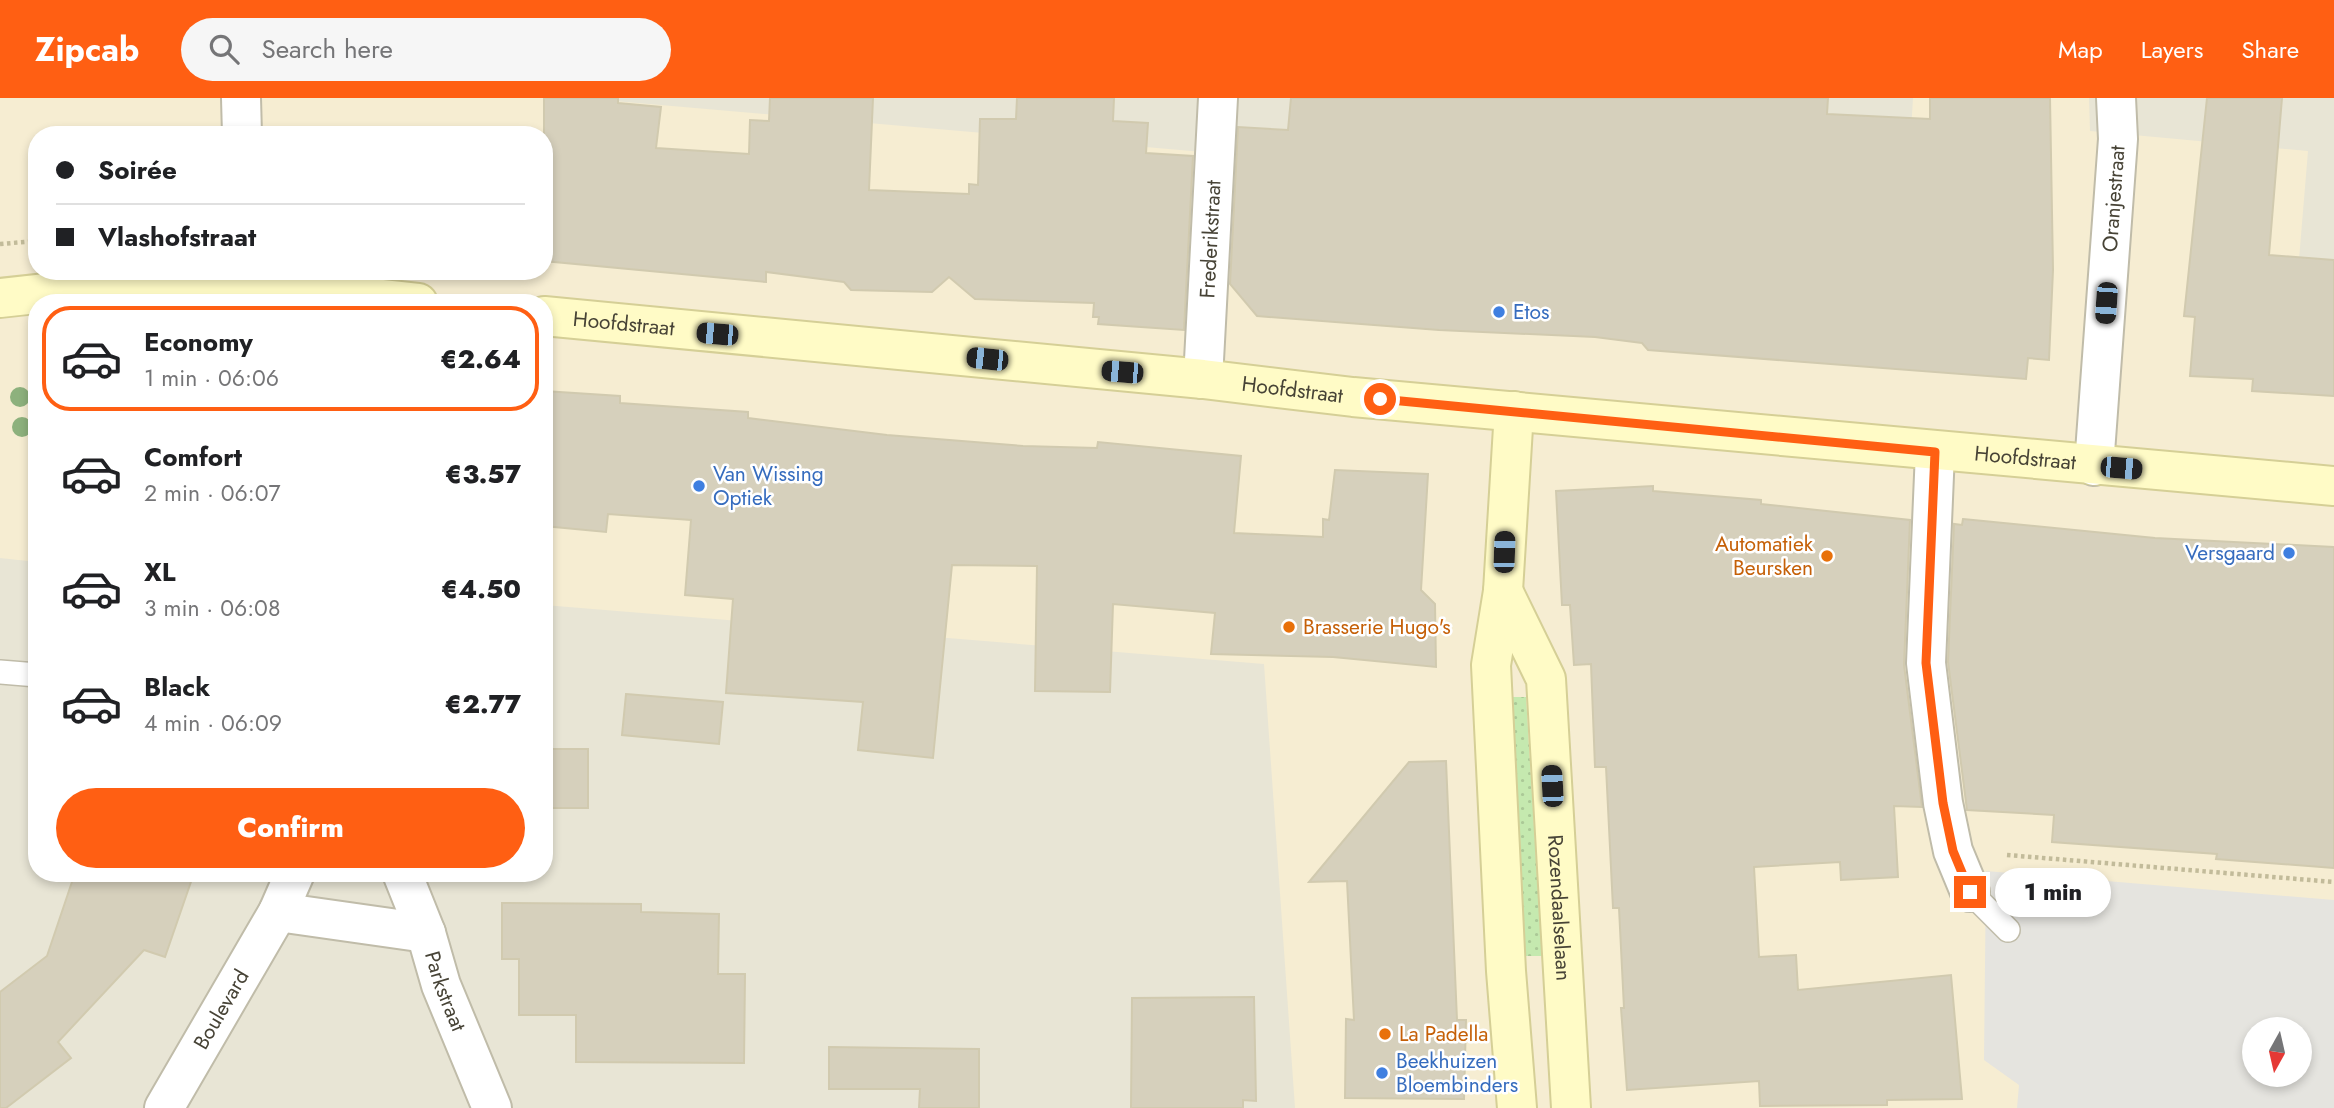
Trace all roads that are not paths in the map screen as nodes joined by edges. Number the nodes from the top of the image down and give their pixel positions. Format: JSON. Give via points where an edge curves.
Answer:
{"nodes":[{"id":1,"x":241,"y":98,"type":"edge"},
{"id":2,"x":1218,"y":98,"type":"edge"},
{"id":3,"x":2116,"y":98,"type":"edge"},
{"id":4,"x":242,"y":126,"type":"edge"},
{"id":5,"x":244,"y":286,"type":"edge"},
{"id":6,"x":36,"y":294,"type":"edge"},
{"id":7,"x":326,"y":294,"type":"edge"},
{"id":8,"x":28,"y":295,"type":"edge"},
{"id":9,"x":0,"y":298,"type":"edge"},
{"id":10,"x":553,"y":317,"type":"edge"},
{"id":11,"x":1203,"y":379,"type":"junction"},
{"id":12,"x":1514,"y":411,"type":"junction"},
{"id":13,"x":1935,"y":452,"type":"junction"},
{"id":14,"x":2094,"y":466,"type":"junction"},
{"id":15,"x":2334,"y":486,"type":"edge"},
{"id":16,"x":1503,"y":591,"type":"junction"},
{"id":17,"x":0,"y":672,"type":"edge"},
{"id":18,"x":28,"y":674,"type":"edge"},
{"id":19,"x":291,"y":882,"type":"edge"},
{"id":20,"x":406,"y":882,"type":"edge"},
{"id":21,"x":1970,"y":892,"type":"joint"},
{"id":22,"x":278,"y":912,"type":"junction"},
{"id":23,"x":2008,"y":930,"type":"dead end"},
{"id":24,"x":426,"y":933,"type":"junction"},
{"id":25,"x":164,"y":1108,"type":"edge"},
{"id":26,"x":492,"y":1108,"type":"edge"},
{"id":27,"x":1517,"y":1108,"type":"edge"},
{"id":28,"x":1571,"y":1108,"type":"edge"}],
"edges":[{"from":1,"to":4,"type":"street"},
{"from":2,"to":11,"type":"street","name":"Frederikstraat"},
{"from":3,"to":14,"type":"street","name":"Oranjestraat","via":[[2118,139]]},
{"from":5,"to":6,"type":"main road","via":[[100,287]]},
{"from":5,"to":7,"type":"main road"},
{"from":8,"to":9,"type":"main road"},
{"from":10,"to":11,"type":"main road","name":"Hoofdstraat"},
{"from":11,"to":12,"type":"main road","name":"Hoofdstraat"},
{"from":12,"to":13,"type":"main road","name":"Hoofdstraat"},
{"from":12,"to":16,"type":"main road","name":"Rozendaalselaan"},
{"from":13,"to":14,"type":"main road","name":"Hoofdstraat"},
{"from":13,"to":21,"type":"street","via":[[1926,663],[1943,803],[1953,851]]},
{"from":14,"to":15,"type":"main road","name":"Hoofdstraat"},
{"from":16,"to":27,"type":"main road","name":"Rozendaalselaan","via":[[1491,665]]},
{"from":16,"to":28,"type":"main road","name":"Rozendaalselaan","via":[[1546,679]]},
{"from":17,"to":18,"type":"lane"},
{"from":19,"to":22,"type":"street","name":"Boulevard"},
{"from":20,"to":24,"type":"street","name":"Parkstraat"},
{"from":21,"to":23,"type":"lane"},
{"from":22,"to":24,"type":"street"},
{"from":22,"to":25,"type":"street","name":"Boulevard"},
{"from":24,"to":26,"type":"street","name":"Parkstraat","via":[[441,985]]}]}
